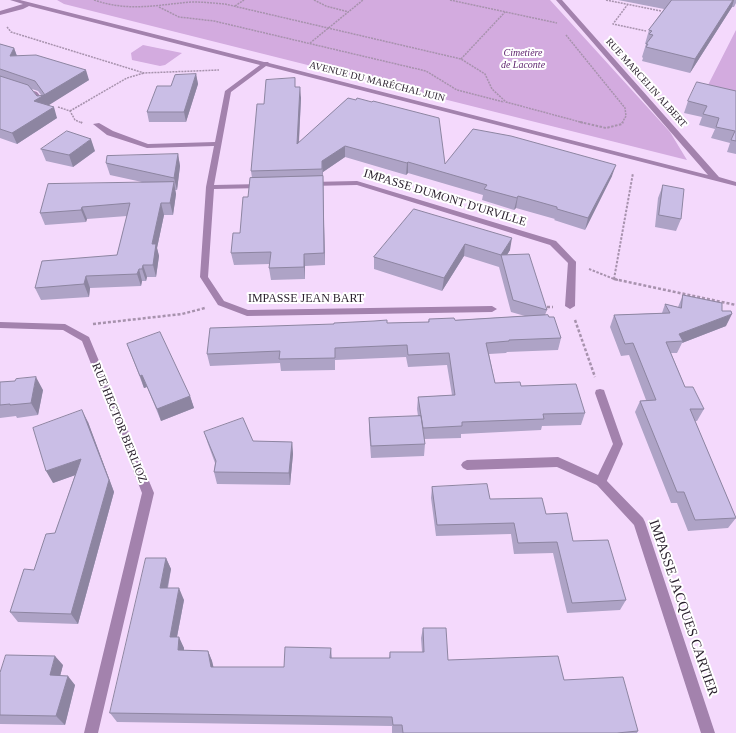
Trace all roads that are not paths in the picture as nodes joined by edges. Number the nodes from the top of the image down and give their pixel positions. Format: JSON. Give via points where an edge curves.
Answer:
{"nodes":[{"id":1,"x":13,"y":0,"type":"edge"},
{"id":2,"x":559,"y":0,"type":"edge"},
{"id":3,"x":28,"y":4,"type":"junction"},
{"id":4,"x":0,"y":13,"type":"edge"},
{"id":5,"x":266,"y":63,"type":"junction"},
{"id":6,"x":0,"y":82,"type":"edge"},
{"id":7,"x":44,"y":104,"type":"edge"},
{"id":8,"x":97,"y":124,"type":"road end"},
{"id":9,"x":219,"y":144,"type":"junction"},
{"id":10,"x":717,"y":180,"type":"junction"},
{"id":11,"x":736,"y":184,"type":"edge"},
{"id":12,"x":272,"y":185,"type":"edge"},
{"id":13,"x":303,"y":185,"type":"edge"},
{"id":14,"x":210,"y":187,"type":"junction"},
{"id":15,"x":570,"y":306,"type":"road end"},
{"id":16,"x":492,"y":309,"type":"dead end"},
{"id":17,"x":0,"y":325,"type":"edge"},
{"id":18,"x":600,"y":393,"type":"road end"},
{"id":19,"x":467,"y":465,"type":"dead end"},
{"id":20,"x":601,"y":482,"type":"junction"},
{"id":21,"x":91,"y":733,"type":"edge"},
{"id":22,"x":708,"y":733,"type":"edge"}],
"edges":[{"from":1,"to":3,"type":"street","name":"AVENUE DU MARÉCHAL JUIN"},
{"from":2,"to":10,"type":"street","name":"RUE MARCELIN ALBERT"},
{"from":3,"to":4,"type":"street"},
{"from":3,"to":5,"type":"street","name":"AVENUE DU MARÉCHAL JUIN"},
{"from":5,"to":9,"type":"street","via":[[228,91]]},
{"from":5,"to":10,"type":"street","name":"AVENUE DU MARÉCHAL JUIN"},
{"from":6,"to":7,"type":"street","via":[[35,92]]},
{"from":8,"to":9,"type":"street","via":[[110,133],[147,146]]},
{"from":9,"to":14,"type":"street"},
{"from":10,"to":11,"type":"street","name":"AVENUE DU MARÉCHAL JUIN"},
{"from":12,"to":14,"type":"street"},
{"from":13,"to":15,"type":"street","name":"IMPASSE DUMONT D'URVILLE","via":[[358,183],[553,243],[572,262]]},
{"from":14,"to":16,"type":"street","name":"IMPASSE JEAN BART","via":[[204,278],[221,303],[247,313]]},
{"from":17,"to":21,"type":"street","name":"RUE HECTOR BERLIOZ","via":[[65,327],[86,340],[148,493]]},
{"from":18,"to":20,"type":"street","via":[[618,444]]},
{"from":19,"to":20,"type":"street","name":"IMPASSE JACQUES CARTIER","via":[[558,462]]},
{"from":20,"to":22,"type":"street","name":"IMPASSE JACQUES CARTIER","via":[[638,522]]}]}
